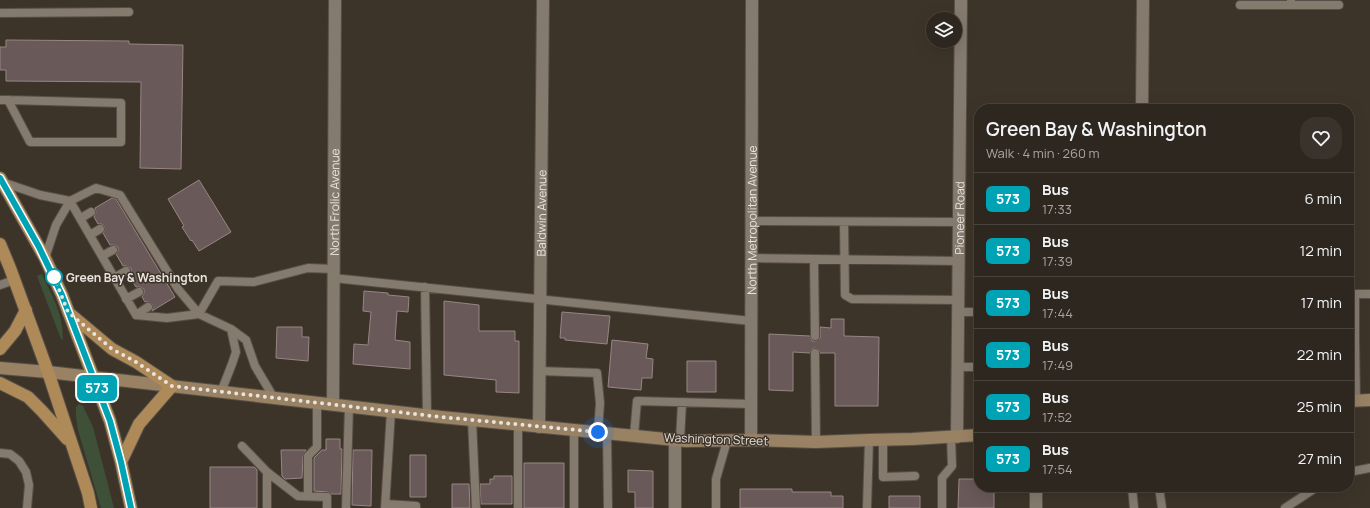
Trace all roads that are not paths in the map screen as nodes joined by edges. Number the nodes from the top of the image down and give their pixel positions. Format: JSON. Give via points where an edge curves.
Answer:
{"nodes":[{"id":1,"x":335,"y":0,"type":"edge"},
{"id":2,"x":543,"y":0,"type":"edge"},
{"id":3,"x":752,"y":0,"type":"edge"},
{"id":4,"x":961,"y":0,"type":"edge"},
{"id":5,"x":1143,"y":0,"type":"edge"},
{"id":6,"x":1291,"y":3,"type":"edge"},
{"id":7,"x":1240,"y":5,"type":"dead end"},
{"id":8,"x":1339,"y":5,"type":"dead end"},
{"id":9,"x":129,"y":12,"type":"dead end"},
{"id":10,"x":0,"y":13,"type":"edge"},
{"id":11,"x":4,"y":100,"type":"edge"},
{"id":12,"x":1142,"y":104,"type":"edge"},
{"id":13,"x":1,"y":180,"type":"edge"},
{"id":14,"x":70,"y":201,"type":"junction"},
{"id":15,"x":91,"y":212,"type":"dead end"},
{"id":16,"x":80,"y":218,"type":"junction"},
{"id":17,"x":751,"y":221,"type":"junction"},
{"id":18,"x":844,"y":222,"type":"junction"},
{"id":19,"x":959,"y":222,"type":"junction"},
{"id":20,"x":100,"y":228,"type":"dead end"},
{"id":21,"x":90,"y":235,"type":"junction"},
{"id":22,"x":0,"y":244,"type":"edge"},
{"id":23,"x":114,"y":250,"type":"dead end"},
{"id":24,"x":102,"y":256,"type":"junction"},
{"id":25,"x":45,"y":258,"type":"junction"},
{"id":26,"x":751,"y":258,"type":"junction"},
{"id":27,"x":814,"y":260,"type":"junction"},
{"id":28,"x":845,"y":260,"type":"junction"},
{"id":29,"x":958,"y":261,"type":"junction"},
{"id":30,"x":126,"y":271,"type":"dead end"},
{"id":31,"x":333,"y":273,"type":"junction"},
{"id":32,"x":114,"y":278,"type":"junction"},
{"id":33,"x":14,"y":280,"type":"junction"},
{"id":34,"x":0,"y":285,"type":"edge"},
{"id":35,"x":425,"y":287,"type":"junction"},
{"id":36,"x":139,"y":292,"type":"dead end"},
{"id":37,"x":1370,"y":294,"type":"edge"},
{"id":38,"x":126,"y":299,"type":"junction"},
{"id":39,"x":540,"y":299,"type":"junction"},
{"id":40,"x":958,"y":300,"type":"junction"},
{"id":41,"x":148,"y":308,"type":"dead end"},
{"id":42,"x":26,"y":310,"type":"junction"},
{"id":43,"x":68,"y":312,"type":"junction"},
{"id":44,"x":958,"y":312,"type":"junction"},
{"id":45,"x":974,"y":312,"type":"edge"},
{"id":46,"x":199,"y":314,"type":"junction"},
{"id":47,"x":136,"y":315,"type":"junction"},
{"id":48,"x":1354,"y":317,"type":"edge"},
{"id":49,"x":751,"y":321,"type":"junction"},
{"id":50,"x":231,"y":329,"type":"junction"},
{"id":51,"x":815,"y":336,"type":"dead end"},
{"id":52,"x":0,"y":349,"type":"edge"},
{"id":53,"x":815,"y":353,"type":"dead end"},
{"id":54,"x":958,"y":367,"type":"junction"},
{"id":55,"x":974,"y":367,"type":"edge"},
{"id":56,"x":0,"y":368,"type":"edge"},
{"id":57,"x":539,"y":371,"type":"junction"},
{"id":58,"x":48,"y":372,"type":"junction"},
{"id":59,"x":93,"y":377,"type":"junction"},
{"id":60,"x":0,"y":383,"type":"edge"},
{"id":61,"x":172,"y":386,"type":"junction"},
{"id":62,"x":221,"y":392,"type":"junction"},
{"id":63,"x":274,"y":398,"type":"junction"},
{"id":64,"x":1370,"y":400,"type":"edge"},
{"id":65,"x":1354,"y":401,"type":"edge"},
{"id":66,"x":317,"y":403,"type":"junction"},
{"id":67,"x":682,"y":403,"type":"junction"},
{"id":68,"x":333,"y":404,"type":"junction"},
{"id":69,"x":751,"y":404,"type":"junction"},
{"id":70,"x":349,"y":406,"type":"junction"},
{"id":71,"x":391,"y":411,"type":"junction"},
{"id":72,"x":427,"y":416,"type":"junction"},
{"id":73,"x":472,"y":420,"type":"junction"},
{"id":74,"x":518,"y":425,"type":"junction"},
{"id":75,"x":539,"y":427,"type":"junction"},
{"id":76,"x":574,"y":430,"type":"junction"},
{"id":77,"x":603,"y":433,"type":"junction"},
{"id":78,"x":974,"y":435,"type":"edge"},
{"id":79,"x":634,"y":436,"type":"junction"},
{"id":80,"x":954,"y":437,"type":"junction"},
{"id":81,"x":678,"y":440,"type":"junction"},
{"id":82,"x":751,"y":440,"type":"junction"},
{"id":83,"x":869,"y":440,"type":"junction"},
{"id":84,"x":883,"y":440,"type":"junction"},
{"id":85,"x":727,"y":441,"type":"junction"},
{"id":86,"x":816,"y":442,"type":"junction"},
{"id":87,"x":72,"y":445,"type":"junction"},
{"id":88,"x":242,"y":446,"type":"dead end"},
{"id":89,"x":0,"y":453,"type":"edge"},
{"id":90,"x":121,"y":462,"type":"junction"},
{"id":91,"x":1370,"y":468,"type":"edge"},
{"id":92,"x":1354,"y":471,"type":"edge"},
{"id":93,"x":267,"y":472,"type":"junction"},
{"id":94,"x":915,"y":476,"type":"dead end"},
{"id":95,"x":1036,"y":492,"type":"edge"},
{"id":96,"x":1132,"y":492,"type":"edge"},
{"id":97,"x":1160,"y":492,"type":"edge"},
{"id":98,"x":1309,"y":492,"type":"edge"},
{"id":99,"x":88,"y":493,"type":"junction"},
{"id":100,"x":308,"y":496,"type":"junction"},
{"id":101,"x":385,"y":506,"type":"edge"},
{"id":102,"x":27,"y":508,"type":"edge"},
{"id":103,"x":86,"y":508,"type":"edge"},
{"id":104,"x":92,"y":508,"type":"edge"},
{"id":105,"x":131,"y":508,"type":"edge"},
{"id":106,"x":267,"y":508,"type":"edge"},
{"id":107,"x":327,"y":508,"type":"edge"},
{"id":108,"x":346,"y":508,"type":"edge"},
{"id":109,"x":416,"y":508,"type":"edge"},
{"id":110,"x":476,"y":508,"type":"edge"},
{"id":111,"x":518,"y":508,"type":"edge"},
{"id":112,"x":574,"y":508,"type":"edge"},
{"id":113,"x":608,"y":508,"type":"edge"},
{"id":114,"x":675,"y":508,"type":"edge"},
{"id":115,"x":716,"y":508,"type":"edge"},
{"id":116,"x":867,"y":508,"type":"edge"},
{"id":117,"x":942,"y":508,"type":"edge"},
{"id":118,"x":1036,"y":508,"type":"edge"},
{"id":119,"x":1134,"y":508,"type":"edge"},
{"id":120,"x":1162,"y":508,"type":"edge"},
{"id":121,"x":1285,"y":508,"type":"edge"}],
"edges":[{"from":1,"to":31,"type":"street","name":"North Frolic Avenue"},
{"from":2,"to":39,"type":"street","name":"Baldwin Avenue"},
{"from":3,"to":17,"type":"street","name":"North Metropolitan Avenue"},
{"from":4,"to":19,"type":"street","name":"Pioneer Road"},
{"from":5,"to":12,"type":"street"},
{"from":6,"to":7,"type":"lane"},
{"from":6,"to":8,"type":"lane"},
{"from":9,"to":10,"type":"lane"},
{"from":11,"to":11,"type":"lane","via":[[121,103],[121,142],[30,142]]},
{"from":13,"to":14,"type":"lane","via":[[40,196]]},
{"from":13,"to":25,"type":"main road"},
{"from":14,"to":16,"type":"lane"},
{"from":14,"to":25,"type":"lane","via":[[56,225]]},
{"from":14,"to":46,"type":"lane","via":[[96,188],[118,197],[175,291]]},
{"from":15,"to":16,"type":"lane"},
{"from":16,"to":21,"type":"lane"},
{"from":17,"to":18,"type":"lane"},
{"from":17,"to":26,"type":"street","name":"North Metropolitan Avenue"},
{"from":18,"to":19,"type":"lane"},
{"from":18,"to":28,"type":"lane"},
{"from":19,"to":29,"type":"street","name":"Pioneer Road"},
{"from":20,"to":21,"type":"lane"},
{"from":21,"to":24,"type":"lane"},
{"from":22,"to":33,"type":"main road"},
{"from":23,"to":24,"type":"lane"},
{"from":24,"to":32,"type":"lane"},
{"from":25,"to":43,"type":"main road"},
{"from":26,"to":27,"type":"lane"},
{"from":26,"to":49,"type":"street","name":"North Metropolitan Avenue"},
{"from":27,"to":28,"type":"lane"},
{"from":27,"to":51,"type":"lane"},
{"from":28,"to":29,"type":"lane"},
{"from":28,"to":40,"type":"lane","via":[[845,295],[852,299]]},
{"from":29,"to":40,"type":"street","name":"Pioneer Road"},
{"from":30,"to":32,"type":"lane"},
{"from":31,"to":35,"type":"lane"},
{"from":31,"to":46,"type":"lane","via":[[308,268],[254,282],[218,281]]},
{"from":31,"to":68,"type":"street","name":"North Frolic Avenue"},
{"from":32,"to":38,"type":"lane"},
{"from":33,"to":34,"type":"lane"},
{"from":33,"to":42,"type":"main road"},
{"from":35,"to":39,"type":"lane"},
{"from":35,"to":72,"type":"lane"},
{"from":36,"to":38,"type":"lane"},
{"from":37,"to":48,"type":"lane","via":[[1356,294]]},
{"from":38,"to":47,"type":"lane"},
{"from":39,"to":49,"type":"lane"},
{"from":39,"to":57,"type":"street","name":"Baldwin Avenue"},
{"from":40,"to":44,"type":"street","name":"Pioneer Road"},
{"from":41,"to":47,"type":"lane"},
{"from":42,"to":52,"type":"main road","via":[[15,331]]},
{"from":42,"to":58,"type":"main road"},
{"from":43,"to":59,"type":"main road"},
{"from":43,"to":61,"type":"main road","via":[[112,349]]},
{"from":44,"to":45,"type":"lane"},
{"from":44,"to":54,"type":"street","name":"Pioneer Road"},
{"from":46,"to":47,"type":"lane","via":[[167,318]]},
{"from":46,"to":50,"type":"lane"},
{"from":49,"to":69,"type":"street","name":"North Metropolitan Avenue"},
{"from":50,"to":62,"type":"lane","via":[[236,352]]},
{"from":50,"to":63,"type":"lane","via":[[246,340],[255,366]]},
{"from":53,"to":86,"type":"lane"},
{"from":54,"to":55,"type":"lane"},
{"from":54,"to":80,"type":"street","name":"Pioneer Road"},
{"from":56,"to":58,"type":"main road","name":"Washington Street"},
{"from":57,"to":75,"type":"street","name":"Baldwin Avenue"},
{"from":57,"to":77,"type":"lane","via":[[597,373]]},
{"from":58,"to":59,"type":"main road","name":"Washington Street"},
{"from":58,"to":87,"type":"main road"},
{"from":59,"to":61,"type":"main road","name":"Washington Street"},
{"from":59,"to":90,"type":"main road","via":[[110,421]]},
{"from":60,"to":87,"type":"main road","via":[[28,397]]},
{"from":61,"to":62,"type":"main road","name":"Washington Street"},
{"from":61,"to":90,"type":"main road","via":[[139,424]]},
{"from":62,"to":63,"type":"main road","name":"Washington Street"},
{"from":63,"to":66,"type":"main road","name":"Washington Street"},
{"from":64,"to":65,"type":"main road"},
{"from":66,"to":68,"type":"main road","name":"Washington Street"},
{"from":66,"to":100,"type":"lane","via":[[317,448],[308,456]]},
{"from":67,"to":69,"type":"lane"},
{"from":67,"to":79,"type":"lane","via":[[637,401]]},
{"from":67,"to":81,"type":"lane"},
{"from":68,"to":70,"type":"main road","name":"Washington Street"},
{"from":69,"to":82,"type":"street","name":"North Metropolitan Avenue"},
{"from":70,"to":71,"type":"main road","name":"Washington Street"},
{"from":70,"to":108,"type":"lane"},
{"from":71,"to":72,"type":"main road","name":"Washington Street"},
{"from":71,"to":101,"type":"lane"},
{"from":72,"to":73,"type":"main road","name":"Washington Street"},
{"from":73,"to":74,"type":"main road","name":"Washington Street"},
{"from":73,"to":110,"type":"lane"},
{"from":74,"to":75,"type":"main road","name":"Washington Street"},
{"from":74,"to":111,"type":"lane"},
{"from":75,"to":76,"type":"main road","name":"Washington Street"},
{"from":76,"to":77,"type":"main road","name":"Washington Street"},
{"from":76,"to":112,"type":"lane"},
{"from":77,"to":79,"type":"main road","name":"Washington Street"},
{"from":77,"to":113,"type":"lane"},
{"from":78,"to":80,"type":"main road","name":"Washington Street"},
{"from":79,"to":81,"type":"main road","name":"Washington Street"},
{"from":80,"to":84,"type":"main road","name":"Washington Street"},
{"from":80,"to":117,"type":"lane","via":[[952,466],[942,478]]},
{"from":81,"to":85,"type":"main road","name":"Washington Street"},
{"from":81,"to":114,"type":"street"},
{"from":82,"to":85,"type":"main road","name":"Washington Street"},
{"from":82,"to":86,"type":"main road","name":"Washington Street"},
{"from":83,"to":84,"type":"main road","name":"Washington Street"},
{"from":83,"to":86,"type":"main road","name":"Washington Street"},
{"from":83,"to":116,"type":"lane"},
{"from":84,"to":94,"type":"lane","via":[[883,477]]},
{"from":85,"to":115,"type":"lane","via":[[716,479]]},
{"from":87,"to":99,"type":"main road"},
{"from":88,"to":93,"type":"lane"},
{"from":89,"to":102,"type":"lane","via":[[10,454],[19,461],[26,472],[29,485]]},
{"from":90,"to":105,"type":"main road"},
{"from":91,"to":92,"type":"lane"},
{"from":93,"to":100,"type":"lane","via":[[298,496]]},
{"from":93,"to":106,"type":"lane"},
{"from":95,"to":118,"type":"street"},
{"from":96,"to":119,"type":"lane"},
{"from":97,"to":120,"type":"lane"},
{"from":98,"to":121,"type":"lane"},
{"from":99,"to":103,"type":"lane"},
{"from":99,"to":104,"type":"main road"},
{"from":100,"to":107,"type":"lane","via":[[326,497]]},
{"from":101,"to":109,"type":"lane"}]}
